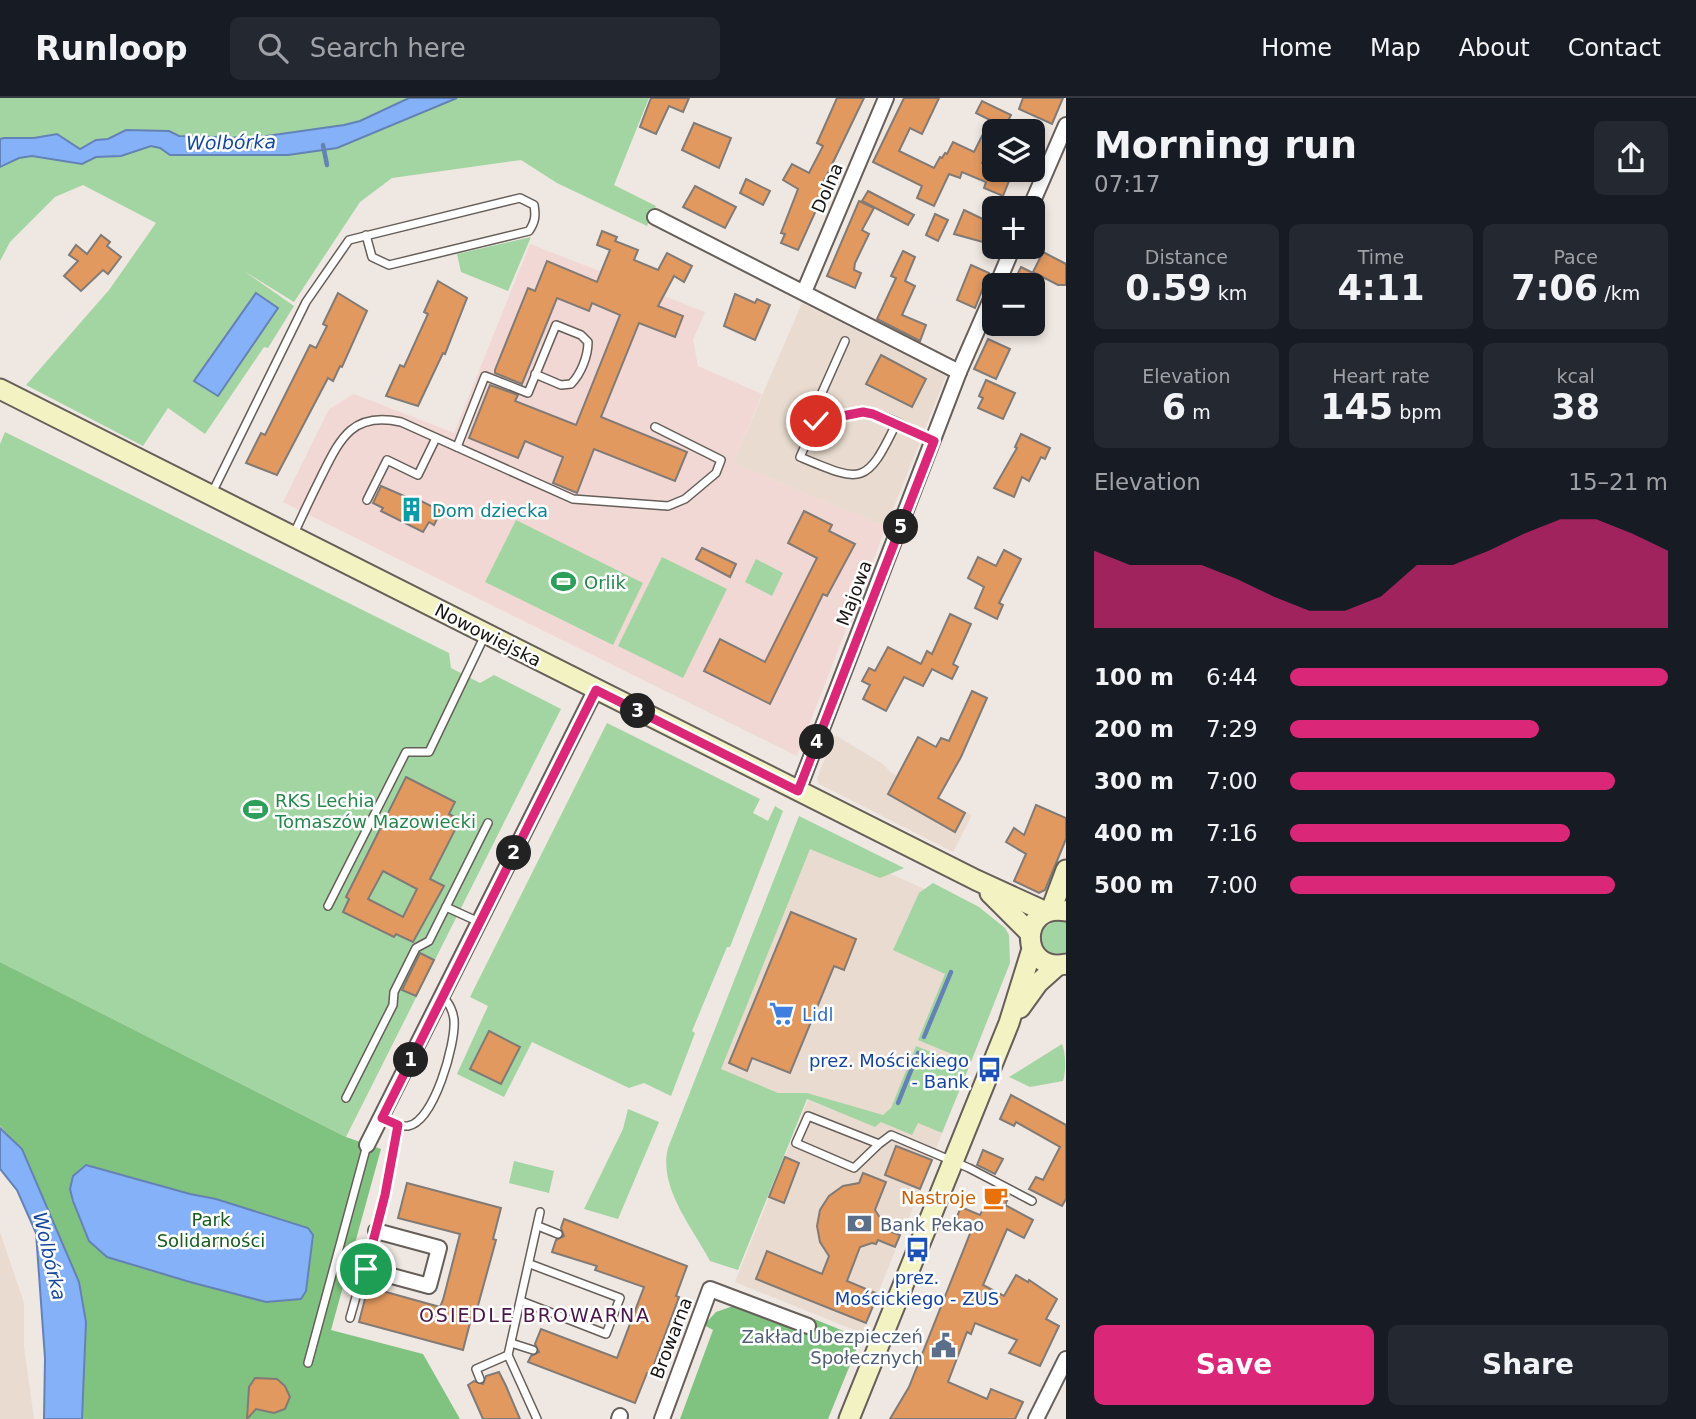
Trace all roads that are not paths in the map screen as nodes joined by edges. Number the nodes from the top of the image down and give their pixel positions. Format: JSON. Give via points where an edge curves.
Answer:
{"nodes":[{"id":1,"x":886,"y":98,"type":"edge"},
{"id":2,"x":1066,"y":125,"type":"edge"},
{"id":3,"x":1035,"y":196,"type":"edge"},
{"id":4,"x":655,"y":217,"type":"dead end"},
{"id":5,"x":366,"y":235,"type":"junction"},
{"id":6,"x":804,"y":292,"type":"junction"},
{"id":7,"x":982,"y":319,"type":"edge"},
{"id":8,"x":845,"y":341,"type":"dead end"},
{"id":9,"x":959,"y":372,"type":"junction"},
{"id":10,"x":536,"y":374,"type":"junction"},
{"id":11,"x":0,"y":389,"type":"edge"},
{"id":12,"x":816,"y":421,"type":"junction"},
{"id":13,"x":896,"y":424,"type":"junction"},
{"id":14,"x":655,"y":427,"type":"dead end"},
{"id":15,"x":436,"y":438,"type":"junction"},
{"id":16,"x":934,"y":441,"type":"junction"},
{"id":17,"x":457,"y":447,"type":"junction"},
{"id":18,"x":211,"y":496,"type":"junction"},
{"id":19,"x":367,"y":500,"type":"dead end"},
{"id":20,"x":292,"y":537,"type":"junction"},
{"id":21,"x":485,"y":634,"type":"junction"},
{"id":22,"x":596,"y":690,"type":"junction"},
{"id":23,"x":798,"y":791,"type":"junction"},
{"id":24,"x":488,"y":823,"type":"dead end"},
{"id":25,"x":1066,"y":870,"type":"edge"},
{"id":26,"x":976,"y":880,"type":"junction"},
{"id":27,"x":328,"y":906,"type":"dead end"},
{"id":28,"x":446,"y":906,"type":"junction"},
{"id":29,"x":1054,"y":911,"type":"edge"},
{"id":30,"x":480,"y":922,"type":"junction"},
{"id":31,"x":1031,"y":941,"type":"junction"},
{"id":32,"x":1061,"y":965,"type":"edge"},
{"id":33,"x":443,"y":996,"type":"junction"},
{"id":34,"x":1009,"y":1023,"type":"junction"},
{"id":35,"x":346,"y":1098,"type":"dead end"},
{"id":36,"x":382,"y":1118,"type":"junction"},
{"id":37,"x":398,"y":1125,"type":"junction"},
{"id":38,"x":367,"y":1144,"type":"joint"},
{"id":39,"x":879,"y":1144,"type":"junction"},
{"id":40,"x":953,"y":1161,"type":"junction"},
{"id":41,"x":1032,"y":1200,"type":"dead end"},
{"id":42,"x":540,"y":1212,"type":"dead end"},
{"id":43,"x":538,"y":1226,"type":"junction"},
{"id":44,"x":376,"y":1231,"type":"junction"},
{"id":45,"x":558,"y":1234,"type":"dead end"},
{"id":46,"x":530,"y":1264,"type":"junction"},
{"id":47,"x":366,"y":1269,"type":"junction"},
{"id":48,"x":521,"y":1301,"type":"junction"},
{"id":49,"x":354,"y":1304,"type":"junction"},
{"id":50,"x":363,"y":1306,"type":"dead end"},
{"id":51,"x":350,"y":1318,"type":"dead end"},
{"id":52,"x":808,"y":1326,"type":"dead end"},
{"id":53,"x":511,"y":1343,"type":"junction"},
{"id":54,"x":533,"y":1350,"type":"dead end"},
{"id":55,"x":509,"y":1355,"type":"junction"},
{"id":56,"x":1066,"y":1359,"type":"edge"},
{"id":57,"x":308,"y":1363,"type":"dead end"},
{"id":58,"x":480,"y":1379,"type":"dead end"},
{"id":59,"x":537,"y":1419,"type":"edge"},
{"id":60,"x":662,"y":1419,"type":"edge"},
{"id":61,"x":849,"y":1419,"type":"edge"},
{"id":62,"x":1036,"y":1419,"type":"edge"}],
"edges":[{"from":1,"to":6,"type":"street","name":"Dolna"},
{"from":2,"to":3,"type":"street"},
{"from":4,"to":6,"type":"street"},
{"from":5,"to":5,"type":"lane","via":[[520,198],[534,205],[536,214],[529,231],[389,265],[372,257]]},
{"from":5,"to":18,"type":"lane","via":[[349,240],[306,302]]},
{"from":6,"to":9,"type":"street"},
{"from":7,"to":9,"type":"street","name":"Majowa"},
{"from":8,"to":12,"type":"lane","via":[[820,397]]},
{"from":9,"to":16,"type":"street","name":"Majowa"},
{"from":10,"to":10,"type":"lane","via":[[556,325],[588,342],[577,378],[570,384]]},
{"from":10,"to":17,"type":"lane","via":[[528,393],[485,376]]},
{"from":11,"to":18,"type":"street","name":"Nowowiejska"},
{"from":12,"to":13,"type":"lane","via":[[863,412]]},
{"from":12,"to":13,"type":"lane","via":[[800,457],[854,476],[877,461]]},
{"from":13,"to":16,"type":"lane"},
{"from":14,"to":17,"type":"lane","via":[[721,460],[716,473],[685,499],[668,506],[573,499]]},
{"from":15,"to":17,"type":"lane"},
{"from":15,"to":19,"type":"lane","via":[[418,475],[387,460]]},
{"from":15,"to":20,"type":"lane","via":[[386,419],[356,426],[337,443]]},
{"from":16,"to":23,"type":"street","name":"Majowa"},
{"from":18,"to":20,"type":"street","name":"Nowowiejska"},
{"from":20,"to":21,"type":"street","name":"Nowowiejska"},
{"from":21,"to":22,"type":"street","name":"Nowowiejska"},
{"from":21,"to":27,"type":"lane","via":[[429,752],[406,751]]},
{"from":22,"to":23,"type":"street","name":"Nowowiejska"},
{"from":22,"to":30,"type":"street"},
{"from":23,"to":26,"type":"street","name":"Nowowiejska"},
{"from":24,"to":28,"type":"lane"},
{"from":25,"to":29,"type":"street"},
{"from":26,"to":29,"type":"street","name":"Nowowiejska"},
{"from":26,"to":31,"type":"street","name":"Nowowiejska"},
{"from":28,"to":30,"type":"lane"},
{"from":28,"to":35,"type":"lane","via":[[429,941],[416,948]]},
{"from":29,"to":31,"type":"street","via":[[1037,919]]},
{"from":30,"to":33,"type":"street"},
{"from":31,"to":32,"type":"street","name":"Nowowiejska","via":[[1042,961]]},
{"from":31,"to":34,"type":"street"},
{"from":32,"to":34,"type":"street","via":[[1038,984]]},
{"from":33,"to":36,"type":"street"},
{"from":33,"to":37,"type":"lane","via":[[454,1017],[446,1066],[424,1114],[408,1126]]},
{"from":34,"to":40,"type":"street"},
{"from":36,"to":37,"type":"lane"},
{"from":36,"to":38,"type":"street"},
{"from":37,"to":44,"type":"lane"},
{"from":38,"to":57,"type":"lane"},
{"from":39,"to":39,"type":"lane","via":[[808,1115],[796,1143],[854,1168]]},
{"from":39,"to":40,"type":"lane","via":[[891,1135]]},
{"from":40,"to":41,"type":"lane"},
{"from":40,"to":61,"type":"street"},
{"from":42,"to":43,"type":"lane"},
{"from":43,"to":45,"type":"lane"},
{"from":43,"to":46,"type":"lane"},
{"from":44,"to":47,"type":"lane"},
{"from":44,"to":47,"type":"street","via":[[439,1248],[429,1286]]},
{"from":46,"to":48,"type":"lane"},
{"from":46,"to":48,"type":"lane","via":[[620,1298],[606,1334]]},
{"from":47,"to":49,"type":"lane"},
{"from":48,"to":53,"type":"lane"},
{"from":49,"to":50,"type":"lane"},
{"from":49,"to":51,"type":"lane"},
{"from":52,"to":60,"type":"street","name":"Browarna","via":[[710,1289]]},
{"from":53,"to":54,"type":"lane"},
{"from":53,"to":55,"type":"lane"},
{"from":55,"to":58,"type":"lane","via":[[476,1369]]},
{"from":55,"to":59,"type":"lane"},
{"from":56,"to":62,"type":"street"}]}
